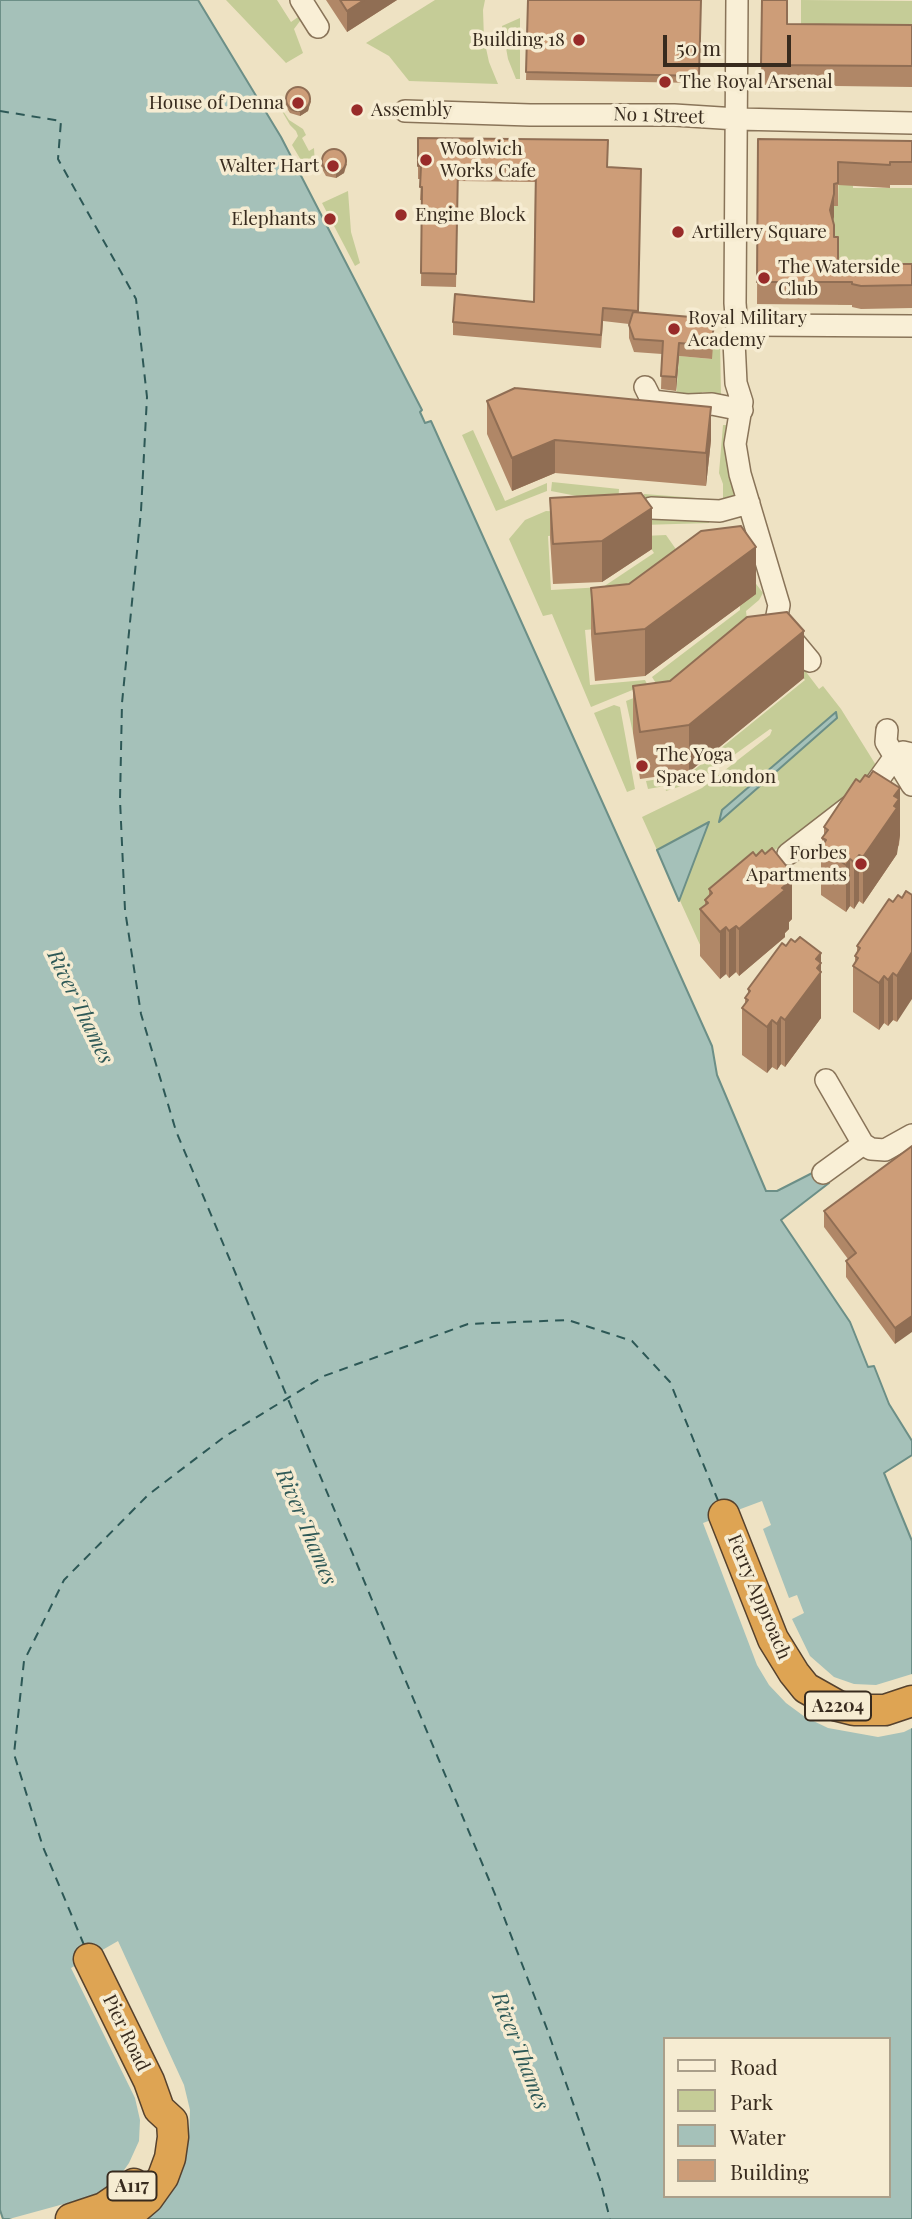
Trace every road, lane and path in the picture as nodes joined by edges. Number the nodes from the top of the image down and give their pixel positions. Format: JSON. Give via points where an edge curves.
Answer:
{"nodes":[{"id":1,"x":301,"y":0,"type":"edge"},
{"id":2,"x":737,"y":0,"type":"edge"},
{"id":3,"x":318,"y":27,"type":"dead end"},
{"id":4,"x":405,"y":111,"type":"dead end"},
{"id":5,"x":737,"y":120,"type":"junction"},
{"id":6,"x":912,"y":123,"type":"edge"},
{"id":7,"x":912,"y":326,"type":"edge"},
{"id":8,"x":737,"y":328,"type":"junction"},
{"id":9,"x":645,"y":387,"type":"dead end"},
{"id":10,"x":742,"y":410,"type":"junction"},
{"id":11,"x":749,"y":503,"type":"junction"},
{"id":12,"x":651,"y":508,"type":"edge"},
{"id":13,"x":810,"y":661,"type":"dead end"},
{"id":14,"x":887,"y":730,"type":"dead end"},
{"id":15,"x":903,"y":756,"type":"edge"},
{"id":16,"x":912,"y":785,"type":"edge"},
{"id":17,"x":788,"y":854,"type":"dead end"},
{"id":18,"x":826,"y":1080,"type":"dead end"},
{"id":19,"x":912,"y":1135,"type":"edge"},
{"id":20,"x":863,"y":1144,"type":"junction"},
{"id":21,"x":823,"y":1173,"type":"dead end"},
{"id":22,"x":724,"y":1515,"type":"dead end"},
{"id":23,"x":912,"y":1702,"type":"edge"},
{"id":24,"x":89,"y":1959,"type":"dead end"},
{"id":25,"x":159,"y":2109,"type":"junction"},
{"id":26,"x":71,"y":2219,"type":"edge"},
{"id":27,"x":119,"y":2219,"type":"edge"}],
"edges":[{"from":1,"to":3,"type":"street"},
{"from":2,"to":5,"type":"street"},
{"from":4,"to":5,"type":"street","name":"No 1 Street"},
{"from":5,"to":6,"type":"street","name":"No 1 Street"},
{"from":5,"to":8,"type":"street"},
{"from":7,"to":8,"type":"street","via":[[826,315]]},
{"from":8,"to":10,"type":"street","via":[[736,383]]},
{"from":9,"to":10,"type":"street","via":[[652,401]]},
{"from":10,"to":11,"type":"street","via":[[735,444]]},
{"from":11,"to":12,"type":"street","via":[[720,511]]},
{"from":11,"to":13,"type":"street","via":[[779,605],[775,626]]},
{"from":14,"to":15,"type":"street","via":[[886,742]]},
{"from":15,"to":16,"type":"street"},
{"from":15,"to":17,"type":"street","via":[[871,790]]},
{"from":18,"to":20,"type":"street"},
{"from":19,"to":20,"type":"street","via":[[885,1150]]},
{"from":20,"to":21,"type":"street"},
{"from":22,"to":23,"type":"highway","name":"Ferry Approach","number":"A2204","via":[[773,1639],[806,1688],[854,1710],[886,1710]]},
{"from":24,"to":25,"type":"highway","name":"Pier Road","number":"A117"},
{"from":25,"to":26,"type":"highway","number":"A117","via":[[153,2121],[151,2151],[140,2176],[104,2208]]},
{"from":25,"to":27,"type":"highway","name":"Pier Road","number":"A117","via":[[172,2121],[170,2158],[148,2197]]}]}
